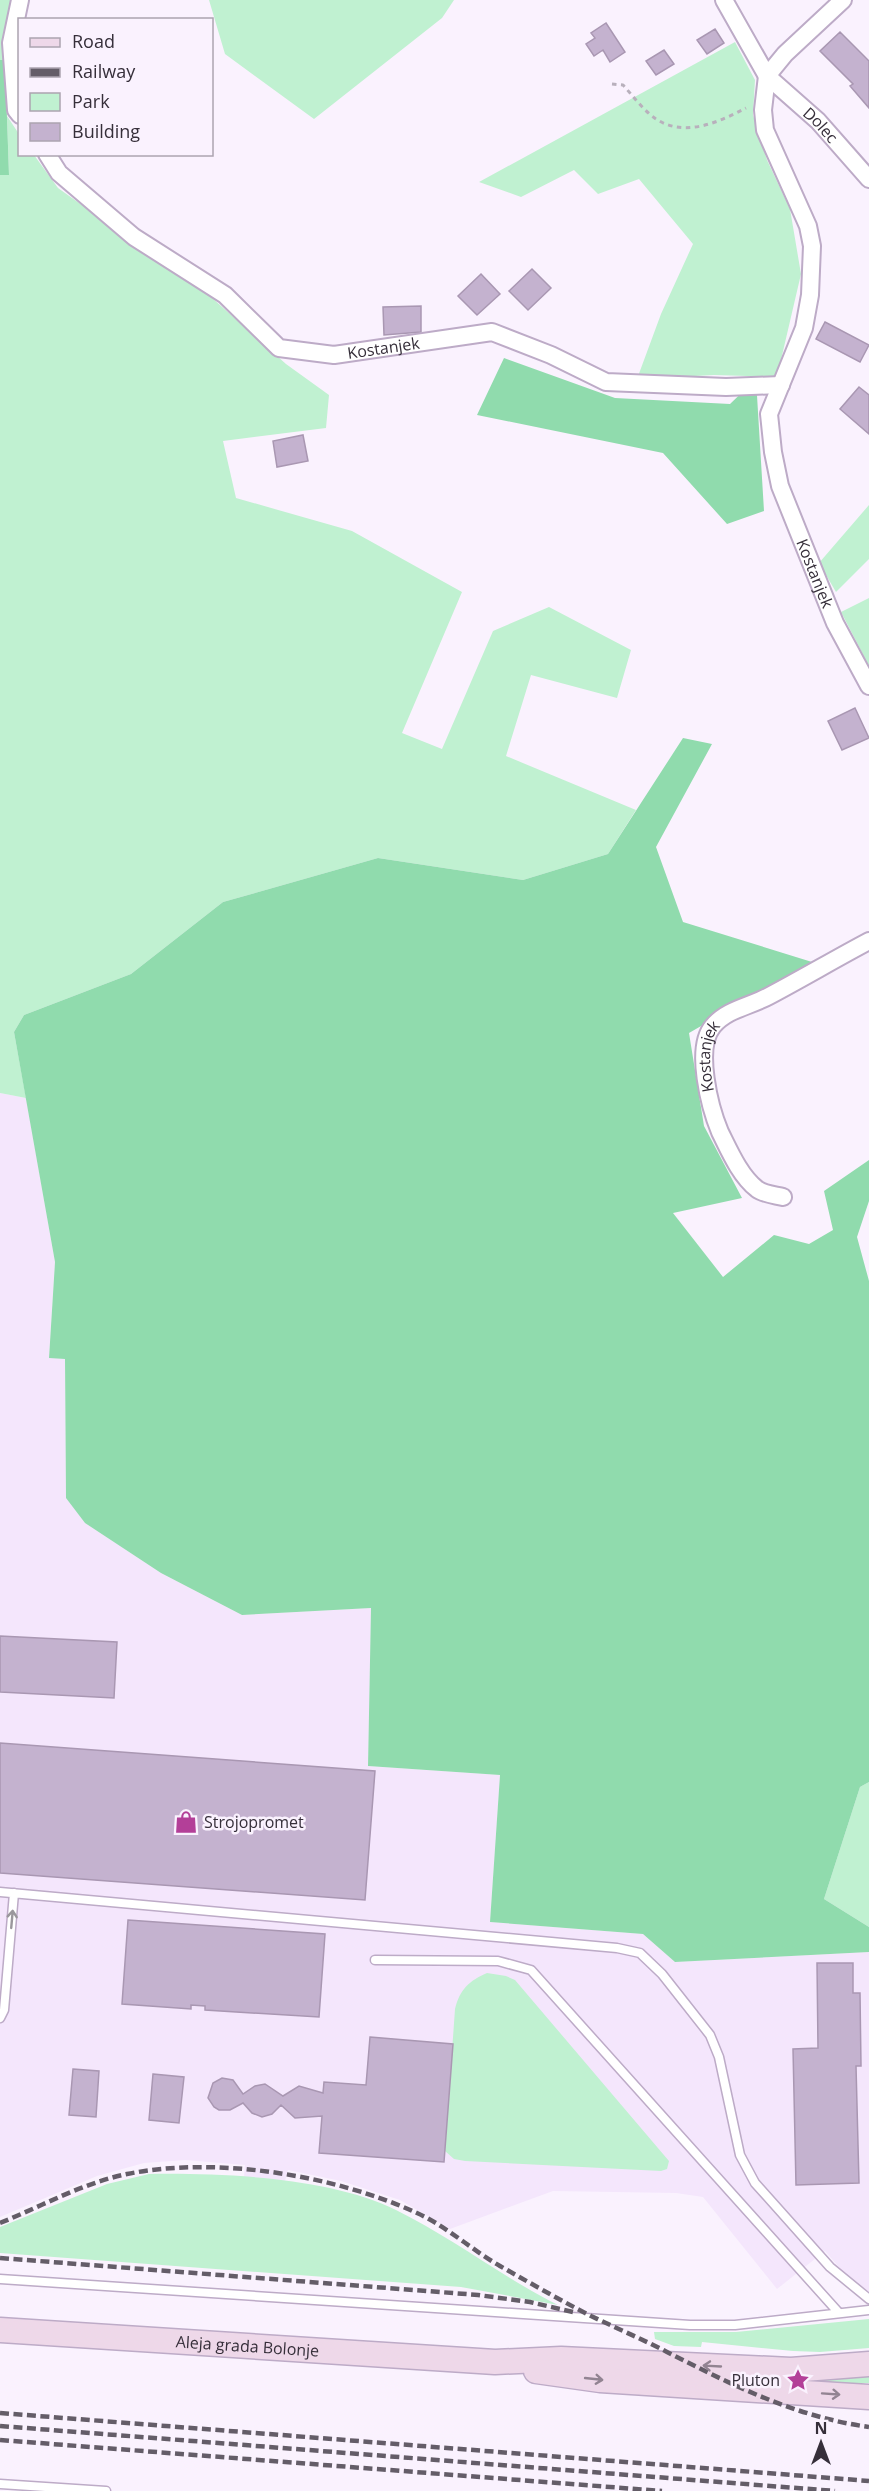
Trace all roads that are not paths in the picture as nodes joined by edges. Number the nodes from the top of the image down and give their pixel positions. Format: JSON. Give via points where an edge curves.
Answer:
{"nodes":[{"id":1,"x":20,"y":0,"type":"edge"},
{"id":2,"x":724,"y":0,"type":"edge"},
{"id":3,"x":843,"y":0,"type":"edge"},
{"id":4,"x":767,"y":76,"type":"junction"},
{"id":5,"x":18,"y":112,"type":"edge"},
{"id":6,"x":48,"y":156,"type":"edge"},
{"id":7,"x":869,"y":179,"type":"edge"},
{"id":8,"x":781,"y":385,"type":"junction"},
{"id":9,"x":869,"y":686,"type":"edge"},
{"id":10,"x":869,"y":941,"type":"edge"},
{"id":11,"x":783,"y":1197,"type":"dead end"},
{"id":12,"x":0,"y":1892,"type":"edge"},
{"id":13,"x":14,"y":1893,"type":"junction"},
{"id":14,"x":375,"y":1960,"type":"dead end"},
{"id":15,"x":0,"y":2018,"type":"edge"},
{"id":16,"x":0,"y":2279,"type":"edge"},
{"id":17,"x":869,"y":2299,"type":"edge"},
{"id":18,"x":869,"y":2310,"type":"edge"},
{"id":19,"x":839,"y":2313,"type":"junction"},
{"id":20,"x":0,"y":2330,"type":"edge"},
{"id":21,"x":495,"y":2362,"type":"junction"},
{"id":22,"x":869,"y":2364,"type":"edge"},
{"id":23,"x":833,"y":2369,"type":"junction"},
{"id":24,"x":869,"y":2370,"type":"edge"},
{"id":25,"x":867,"y":2396,"type":"edge"},
{"id":26,"x":3,"y":2486,"type":"edge"},
{"id":27,"x":106,"y":2491,"type":"edge"}],
"edges":[{"from":1,"to":5,"type":"street","via":[[11,43]]},
{"from":2,"to":4,"type":"street","name":"Dolec"},
{"from":3,"to":4,"type":"street"},
{"from":4,"to":7,"type":"street","name":"Dolec","via":[[818,122]]},
{"from":4,"to":8,"type":"street","name":"Kostanjek","via":[[765,130],[808,226],[812,246],[804,328]]},
{"from":6,"to":8,"type":"street","name":"Kostanjek","via":[[59,173],[134,237],[225,295],[279,348],[334,355],[492,332],[606,382]]},
{"from":8,"to":9,"type":"street","name":"Kostanjek","via":[[769,414],[780,486],[835,623]]},
{"from":10,"to":11,"type":"street","name":"Kostanjek","via":[[766,998],[733,1011],[713,1026],[706,1040],[708,1096],[727,1145],[757,1190]]},
{"from":12,"to":13,"type":"lane"},
{"from":15,"to":13,"type":"lane","one_way":true,"via":[[4,2010]]},
{"from":13,"to":17,"type":"lane","via":[[640,1953],[662,1974],[710,2035],[720,2056],[740,2155],[755,2183],[830,2267]]},
{"from":14,"to":19,"type":"lane","via":[[498,1961],[531,1970]]},
{"from":16,"to":19,"type":"lane","via":[[690,2325],[735,2325]]},
{"from":18,"to":19,"type":"lane"},
{"from":20,"to":21,"type":"main road","name":"Aleja grada Bolonje"},
{"from":23,"to":21,"type":"main road","name":"Aleja grada Bolonje","one_way":true,"via":[[561,2359]]},
{"from":21,"to":25,"type":"main road","name":"Aleja grada Bolonje","one_way":true,"via":[[600,2380]]},
{"from":22,"to":23,"type":"main road","name":"Aleja grada Bolonje"},
{"from":23,"to":24,"type":"main road"},
{"from":26,"to":27,"type":"lane"}]}
